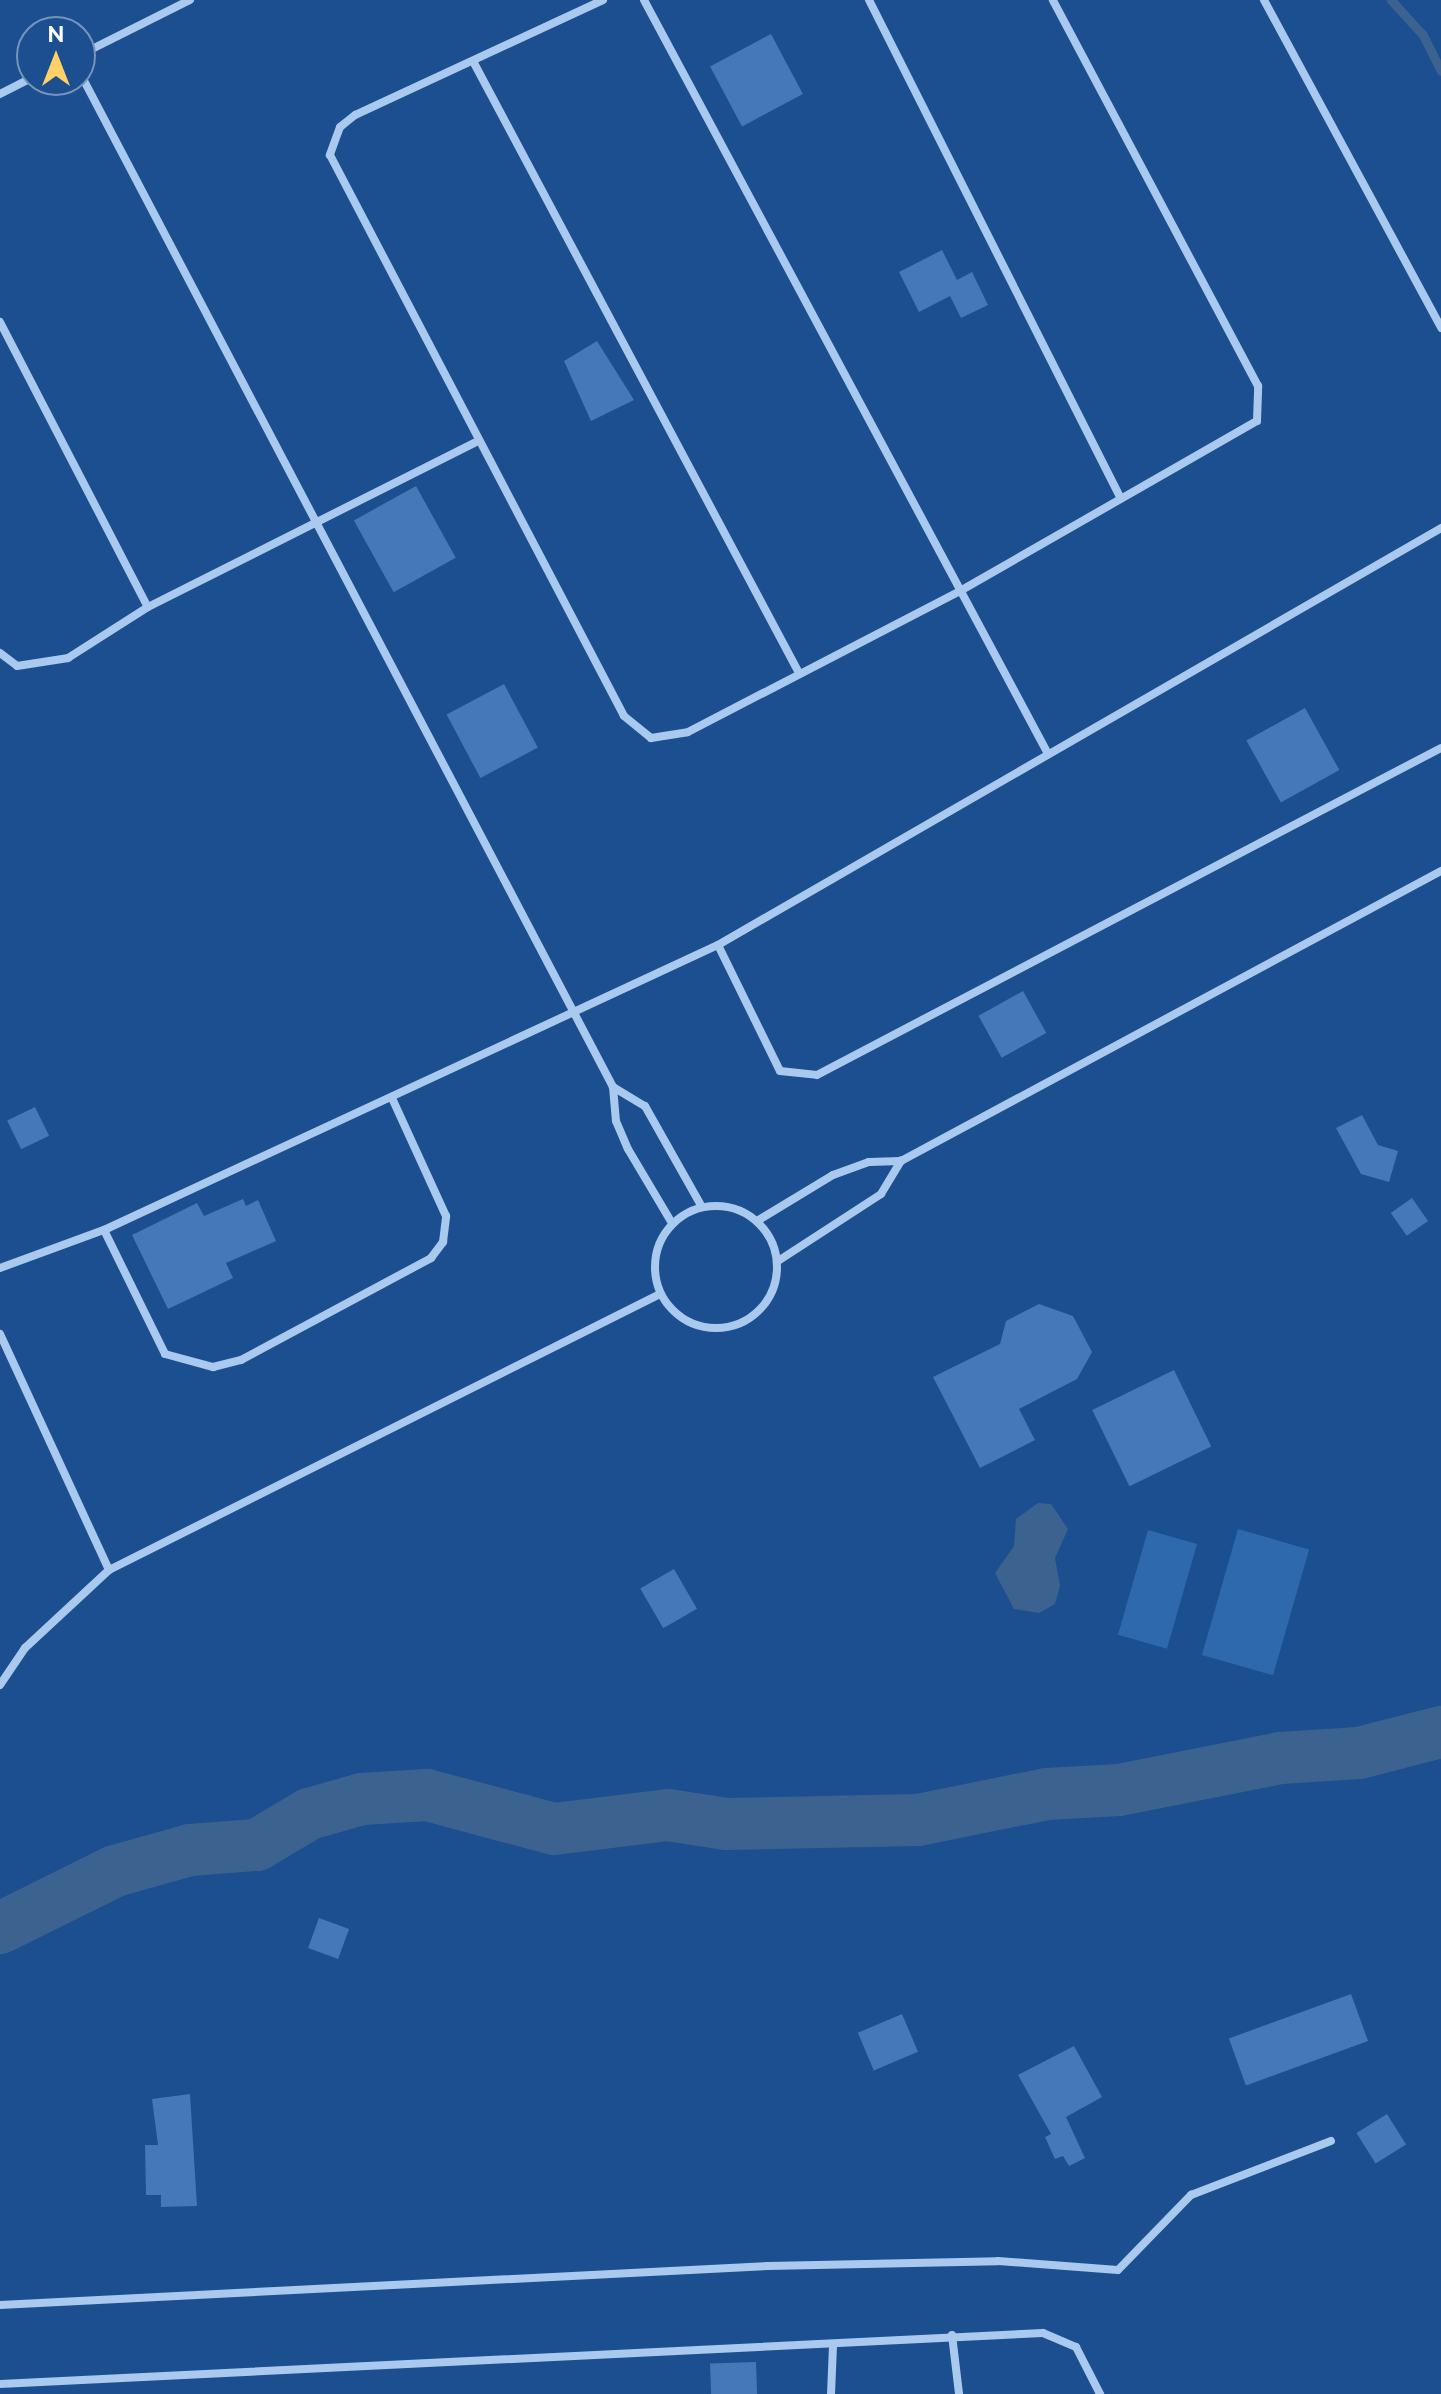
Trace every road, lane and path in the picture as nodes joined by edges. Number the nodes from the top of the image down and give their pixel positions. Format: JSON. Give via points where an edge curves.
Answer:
{"nodes":[{"id":1,"x":190,"y":0,"type":"edge"},
{"id":2,"x":603,"y":0,"type":"edge"},
{"id":3,"x":644,"y":0,"type":"edge"},
{"id":4,"x":869,"y":0,"type":"edge"},
{"id":5,"x":1053,"y":0,"type":"edge"},
{"id":6,"x":1264,"y":0,"type":"edge"},
{"id":7,"x":96,"y":47,"type":"edge"},
{"id":8,"x":474,"y":63,"type":"junction"},
{"id":9,"x":92,"y":96,"type":"edge"},
{"id":10,"x":0,"y":322,"type":"edge"},
{"id":11,"x":1441,"y":328,"type":"edge"},
{"id":12,"x":476,"y":442,"type":"junction"},
{"id":13,"x":1120,"y":497,"type":"junction"},
{"id":14,"x":317,"y":520,"type":"junction"},
{"id":15,"x":1441,"y":528,"type":"edge"},
{"id":16,"x":960,"y":591,"type":"junction"},
{"id":17,"x":148,"y":607,"type":"junction"},
{"id":18,"x":0,"y":653,"type":"edge"},
{"id":19,"x":799,"y":673,"type":"junction"},
{"id":20,"x":1441,"y":748,"type":"edge"},
{"id":21,"x":1047,"y":752,"type":"junction"},
{"id":22,"x":1441,"y":871,"type":"edge"},
{"id":23,"x":718,"y":945,"type":"junction"},
{"id":24,"x":575,"y":1013,"type":"junction"},
{"id":25,"x":613,"y":1087,"type":"junction"},
{"id":26,"x":392,"y":1098,"type":"junction"},
{"id":27,"x":901,"y":1161,"type":"junction"},
{"id":28,"x":702,"y":1207,"type":"junction"},
{"id":29,"x":757,"y":1221,"type":"junction"},
{"id":30,"x":672,"y":1223,"type":"junction"},
{"id":31,"x":104,"y":1230,"type":"junction"},
{"id":32,"x":778,"y":1261,"type":"junction"},
{"id":33,"x":0,"y":1268,"type":"edge"},
{"id":34,"x":660,"y":1294,"type":"junction"},
{"id":35,"x":0,"y":1334,"type":"edge"},
{"id":36,"x":109,"y":1570,"type":"junction"},
{"id":37,"x":0,"y":1685,"type":"edge"},
{"id":38,"x":1331,"y":2141,"type":"dead end"},
{"id":39,"x":0,"y":2305,"type":"edge"},
{"id":40,"x":952,"y":2335,"type":"junction"},
{"id":41,"x":833,"y":2347,"type":"junction"},
{"id":42,"x":0,"y":2384,"type":"edge"},
{"id":43,"x":12,"y":2384,"type":"junction"},
{"id":44,"x":13,"y":2394,"type":"edge"},
{"id":45,"x":831,"y":2394,"type":"edge"},
{"id":46,"x":959,"y":2394,"type":"edge"},
{"id":47,"x":1100,"y":2394,"type":"edge"}],
"edges":[{"from":1,"to":7,"type":"street"},
{"from":2,"to":8,"type":"street"},
{"from":3,"to":16,"type":"street"},
{"from":4,"to":13,"type":"street"},
{"from":5,"to":13,"type":"street","via":[[1261,400],[1257,421],[1245,432]]},
{"from":6,"to":11,"type":"street"},
{"from":8,"to":12,"type":"street","via":[[355,115],[340,127],[330,155]]},
{"from":8,"to":19,"type":"street"},
{"from":9,"to":14,"type":"street"},
{"from":10,"to":17,"type":"street"},
{"from":12,"to":14,"type":"street"},
{"from":12,"to":19,"type":"street","via":[[637,731],[651,738],[688,732]]},
{"from":13,"to":16,"type":"street"},
{"from":14,"to":17,"type":"street"},
{"from":14,"to":24,"type":"street"},
{"from":15,"to":21,"type":"street"},
{"from":16,"to":19,"type":"street"},
{"from":16,"to":21,"type":"street"},
{"from":17,"to":18,"type":"street","via":[[68,658],[17,666]]},
{"from":20,"to":23,"type":"street","via":[[817,1075],[780,1071]]},
{"from":21,"to":23,"type":"street"},
{"from":22,"to":27,"type":"street"},
{"from":23,"to":24,"type":"street"},
{"from":24,"to":25,"type":"street"},
{"from":24,"to":26,"type":"street"},
{"from":25,"to":28,"type":"street","via":[[645,1106]]},
{"from":25,"to":30,"type":"street","via":[[622,1135]]},
{"from":26,"to":31,"type":"street"},
{"from":26,"to":31,"type":"street","via":[[446,1216],[443,1242],[431,1258],[241,1360],[213,1367],[165,1354]]},
{"from":27,"to":29,"type":"street","via":[[869,1162],[833,1175]]},
{"from":27,"to":32,"type":"street","via":[[881,1194]]},
{"from":28,"to":29,"type":"street","via":[[741,1210]]},
{"from":28,"to":30,"type":"street"},
{"from":29,"to":32,"type":"street"},
{"from":30,"to":34,"type":"street","via":[[655,1257]]},
{"from":31,"to":33,"type":"street"},
{"from":32,"to":34,"type":"street","via":[[770,1299],[740,1324],[713,1328],[685,1321]]},
{"from":34,"to":36,"type":"street"},
{"from":35,"to":36,"type":"street"},
{"from":36,"to":37,"type":"street","via":[[25,1648]]},
{"from":38,"to":39,"type":"street","via":[[1191,2195],[1118,2270],[998,2261],[768,2266]]},
{"from":40,"to":41,"type":"street"},
{"from":40,"to":46,"type":"street"},
{"from":40,"to":47,"type":"street","via":[[1058,2336],[1076,2347]]},
{"from":41,"to":43,"type":"street"},
{"from":41,"to":45,"type":"street"},
{"from":42,"to":43,"type":"street"},
{"from":43,"to":44,"type":"street"}]}
